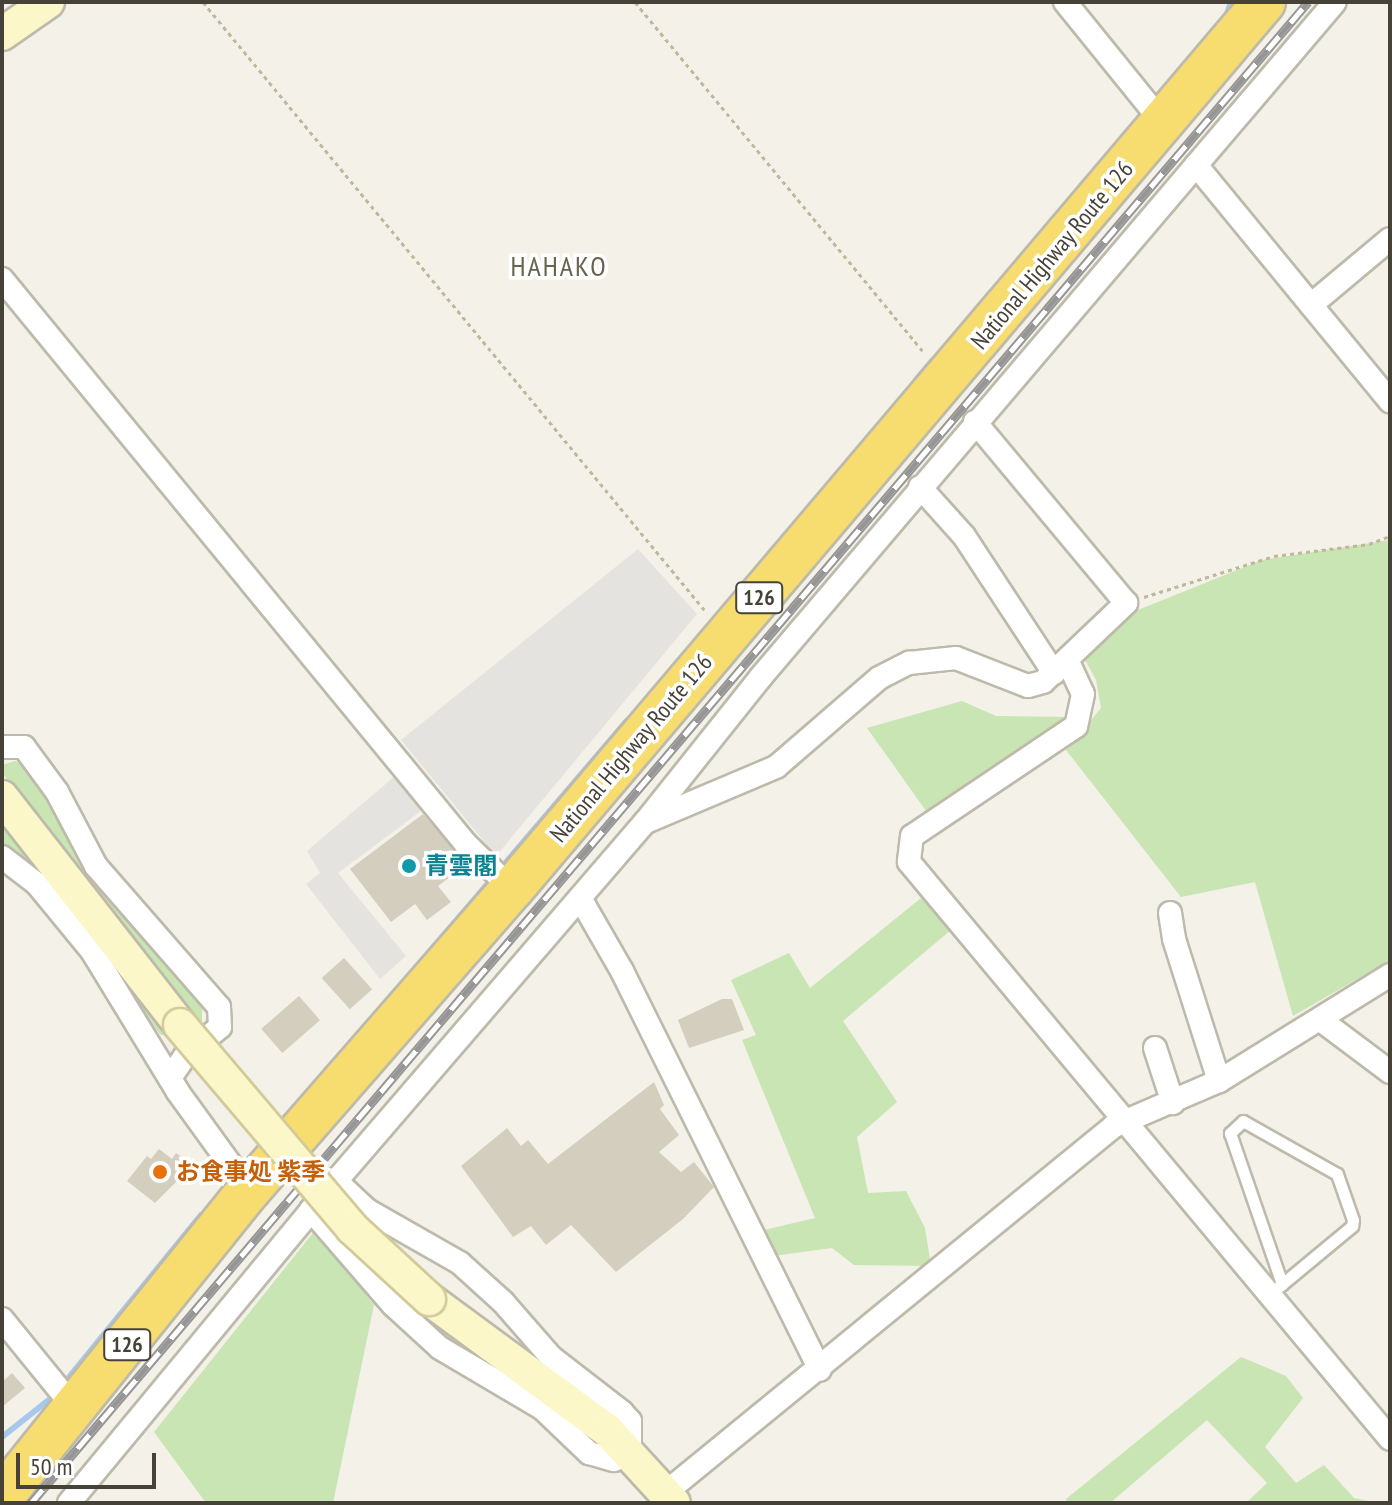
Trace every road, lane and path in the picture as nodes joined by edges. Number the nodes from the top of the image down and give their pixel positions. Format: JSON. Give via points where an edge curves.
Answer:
{"nodes":[{"id":1,"x":48,"y":2,"type":"edge"},
{"id":2,"x":203,"y":2,"type":"edge"},
{"id":3,"x":635,"y":2,"type":"edge"},
{"id":4,"x":1065,"y":2,"type":"edge"},
{"id":5,"x":1264,"y":2,"type":"edge"},
{"id":6,"x":1335,"y":2,"type":"edge"},
{"id":7,"x":2,"y":34,"type":"edge"},
{"id":8,"x":1153,"y":111,"type":"junction"},
{"id":9,"x":1196,"y":165,"type":"junction"},
{"id":10,"x":1390,"y":239,"type":"edge"},
{"id":11,"x":2,"y":279,"type":"edge"},
{"id":12,"x":1311,"y":305,"type":"junction"},
{"id":13,"x":923,"y":352,"type":"dead end"},
{"id":14,"x":1390,"y":401,"type":"edge"},
{"id":15,"x":975,"y":422,"type":"junction"},
{"id":16,"x":920,"y":487,"type":"junction"},
{"id":17,"x":1390,"y":536,"type":"edge"},
{"id":18,"x":1126,"y":603,"type":"junction"},
{"id":19,"x":717,"y":625,"type":"junction"},
{"id":20,"x":1061,"y":668,"type":"junction"},
{"id":21,"x":2,"y":747,"type":"edge"},
{"id":22,"x":2,"y":797,"type":"edge"},
{"id":23,"x":646,"y":821,"type":"junction"},
{"id":24,"x":2,"y":857,"type":"edge"},
{"id":25,"x":500,"y":879,"type":"junction"},
{"id":26,"x":580,"y":898,"type":"junction"},
{"id":27,"x":1170,"y":913,"type":"dead end"},
{"id":28,"x":1390,"y":975,"type":"edge"},
{"id":29,"x":1322,"y":1021,"type":"junction"},
{"id":30,"x":1155,"y":1048,"type":"dead end"},
{"id":31,"x":1390,"y":1072,"type":"edge"},
{"id":32,"x":170,"y":1078,"type":"junction"},
{"id":33,"x":1219,"y":1081,"type":"junction"},
{"id":34,"x":1173,"y":1103,"type":"junction"},
{"id":35,"x":1123,"y":1121,"type":"junction"},
{"id":36,"x":290,"y":1143,"type":"junction"},
{"id":37,"x":334,"y":1184,"type":"junction"},
{"id":38,"x":249,"y":1190,"type":"junction"},
{"id":39,"x":311,"y":1210,"type":"junction"},
{"id":40,"x":1276,"y":1289,"type":"junction"},
{"id":41,"x":2,"y":1319,"type":"edge"},
{"id":42,"x":820,"y":1369,"type":"junction"},
{"id":43,"x":64,"y":1395,"type":"junction"},
{"id":44,"x":1390,"y":1439,"type":"edge"},
{"id":45,"x":630,"y":1451,"type":"junction"},
{"id":46,"x":2,"y":1497,"type":"edge"},
{"id":47,"x":670,"y":1498,"type":"edge"},
{"id":48,"x":69,"y":1503,"type":"edge"}],
"edges":[{"from":1,"to":7,"type":"street"},
{"from":2,"to":19,"type":"path"},
{"from":3,"to":13,"type":"path"},
{"from":4,"to":8,"type":"street"},
{"from":5,"to":8,"type":"highway","name":"National Highway Route 126","number":"126"},
{"from":6,"to":9,"type":"street"},
{"from":8,"to":19,"type":"highway","name":"National Highway Route 126","number":"126"},
{"from":9,"to":12,"type":"street"},
{"from":9,"to":15,"type":"street"},
{"from":10,"to":12,"type":"street"},
{"from":11,"to":25,"type":"street"},
{"from":12,"to":14,"type":"street"},
{"from":15,"to":16,"type":"street"},
{"from":15,"to":18,"type":"street"},
{"from":16,"to":20,"type":"street","via":[[964,536]]},
{"from":16,"to":23,"type":"street"},
{"from":17,"to":18,"type":"path","via":[[1369,544],[1274,556]]},
{"from":18,"to":20,"type":"street"},
{"from":19,"to":25,"type":"highway","name":"National Highway Route 126","number":"126"},
{"from":20,"to":23,"type":"street","via":[[1028,686],[956,658],[909,663],[879,678],[776,767]]},
{"from":20,"to":35,"type":"street","via":[[1083,694],[1076,726],[912,836],[907,850],[909,862]]},
{"from":21,"to":32,"type":"street","via":[[24,747],[57,792],[96,866],[219,1007],[220,1027],[185,1056]]},
{"from":22,"to":45,"type":"street","bridge":true,"via":[[180,1025],[352,1228],[429,1299]]},
{"from":23,"to":26,"type":"street"},
{"from":24,"to":32,"type":"street","via":[[37,884],[92,951]]},
{"from":25,"to":36,"type":"highway","name":"National Highway Route 126","number":"126"},
{"from":26,"to":37,"type":"street"},
{"from":26,"to":42,"type":"street","via":[[622,971]]},
{"from":27,"to":33,"type":"street"},
{"from":28,"to":29,"type":"street","via":[[1334,1007]]},
{"from":29,"to":31,"type":"street"},
{"from":29,"to":33,"type":"street"},
{"from":30,"to":34,"type":"street"},
{"from":32,"to":38,"type":"street"},
{"from":33,"to":34,"type":"street"},
{"from":34,"to":35,"type":"street"},
{"from":35,"to":40,"type":"street"},
{"from":35,"to":42,"type":"street"},
{"from":36,"to":37,"type":"street"},
{"from":36,"to":38,"type":"highway","name":"National Highway Route 126","number":"126"},
{"from":37,"to":39,"type":"street"},
{"from":37,"to":45,"type":"street","via":[[367,1210],[460,1263],[551,1357],[622,1412],[630,1421]]},
{"from":38,"to":43,"type":"highway","name":"National Highway Route 126","number":"126"},
{"from":39,"to":45,"type":"street","via":[[393,1305],[440,1348],[543,1409],[601,1459],[614,1460]]},
{"from":39,"to":48,"type":"street"},
{"from":40,"to":40,"type":"lane","via":[[1353,1220],[1337,1174],[1243,1121],[1230,1133]]},
{"from":40,"to":44,"type":"street"},
{"from":41,"to":43,"type":"street"},
{"from":42,"to":47,"type":"street"},
{"from":43,"to":46,"type":"highway","name":"National Highway Route 126","number":"126"},
{"from":45,"to":47,"type":"street"}]}
